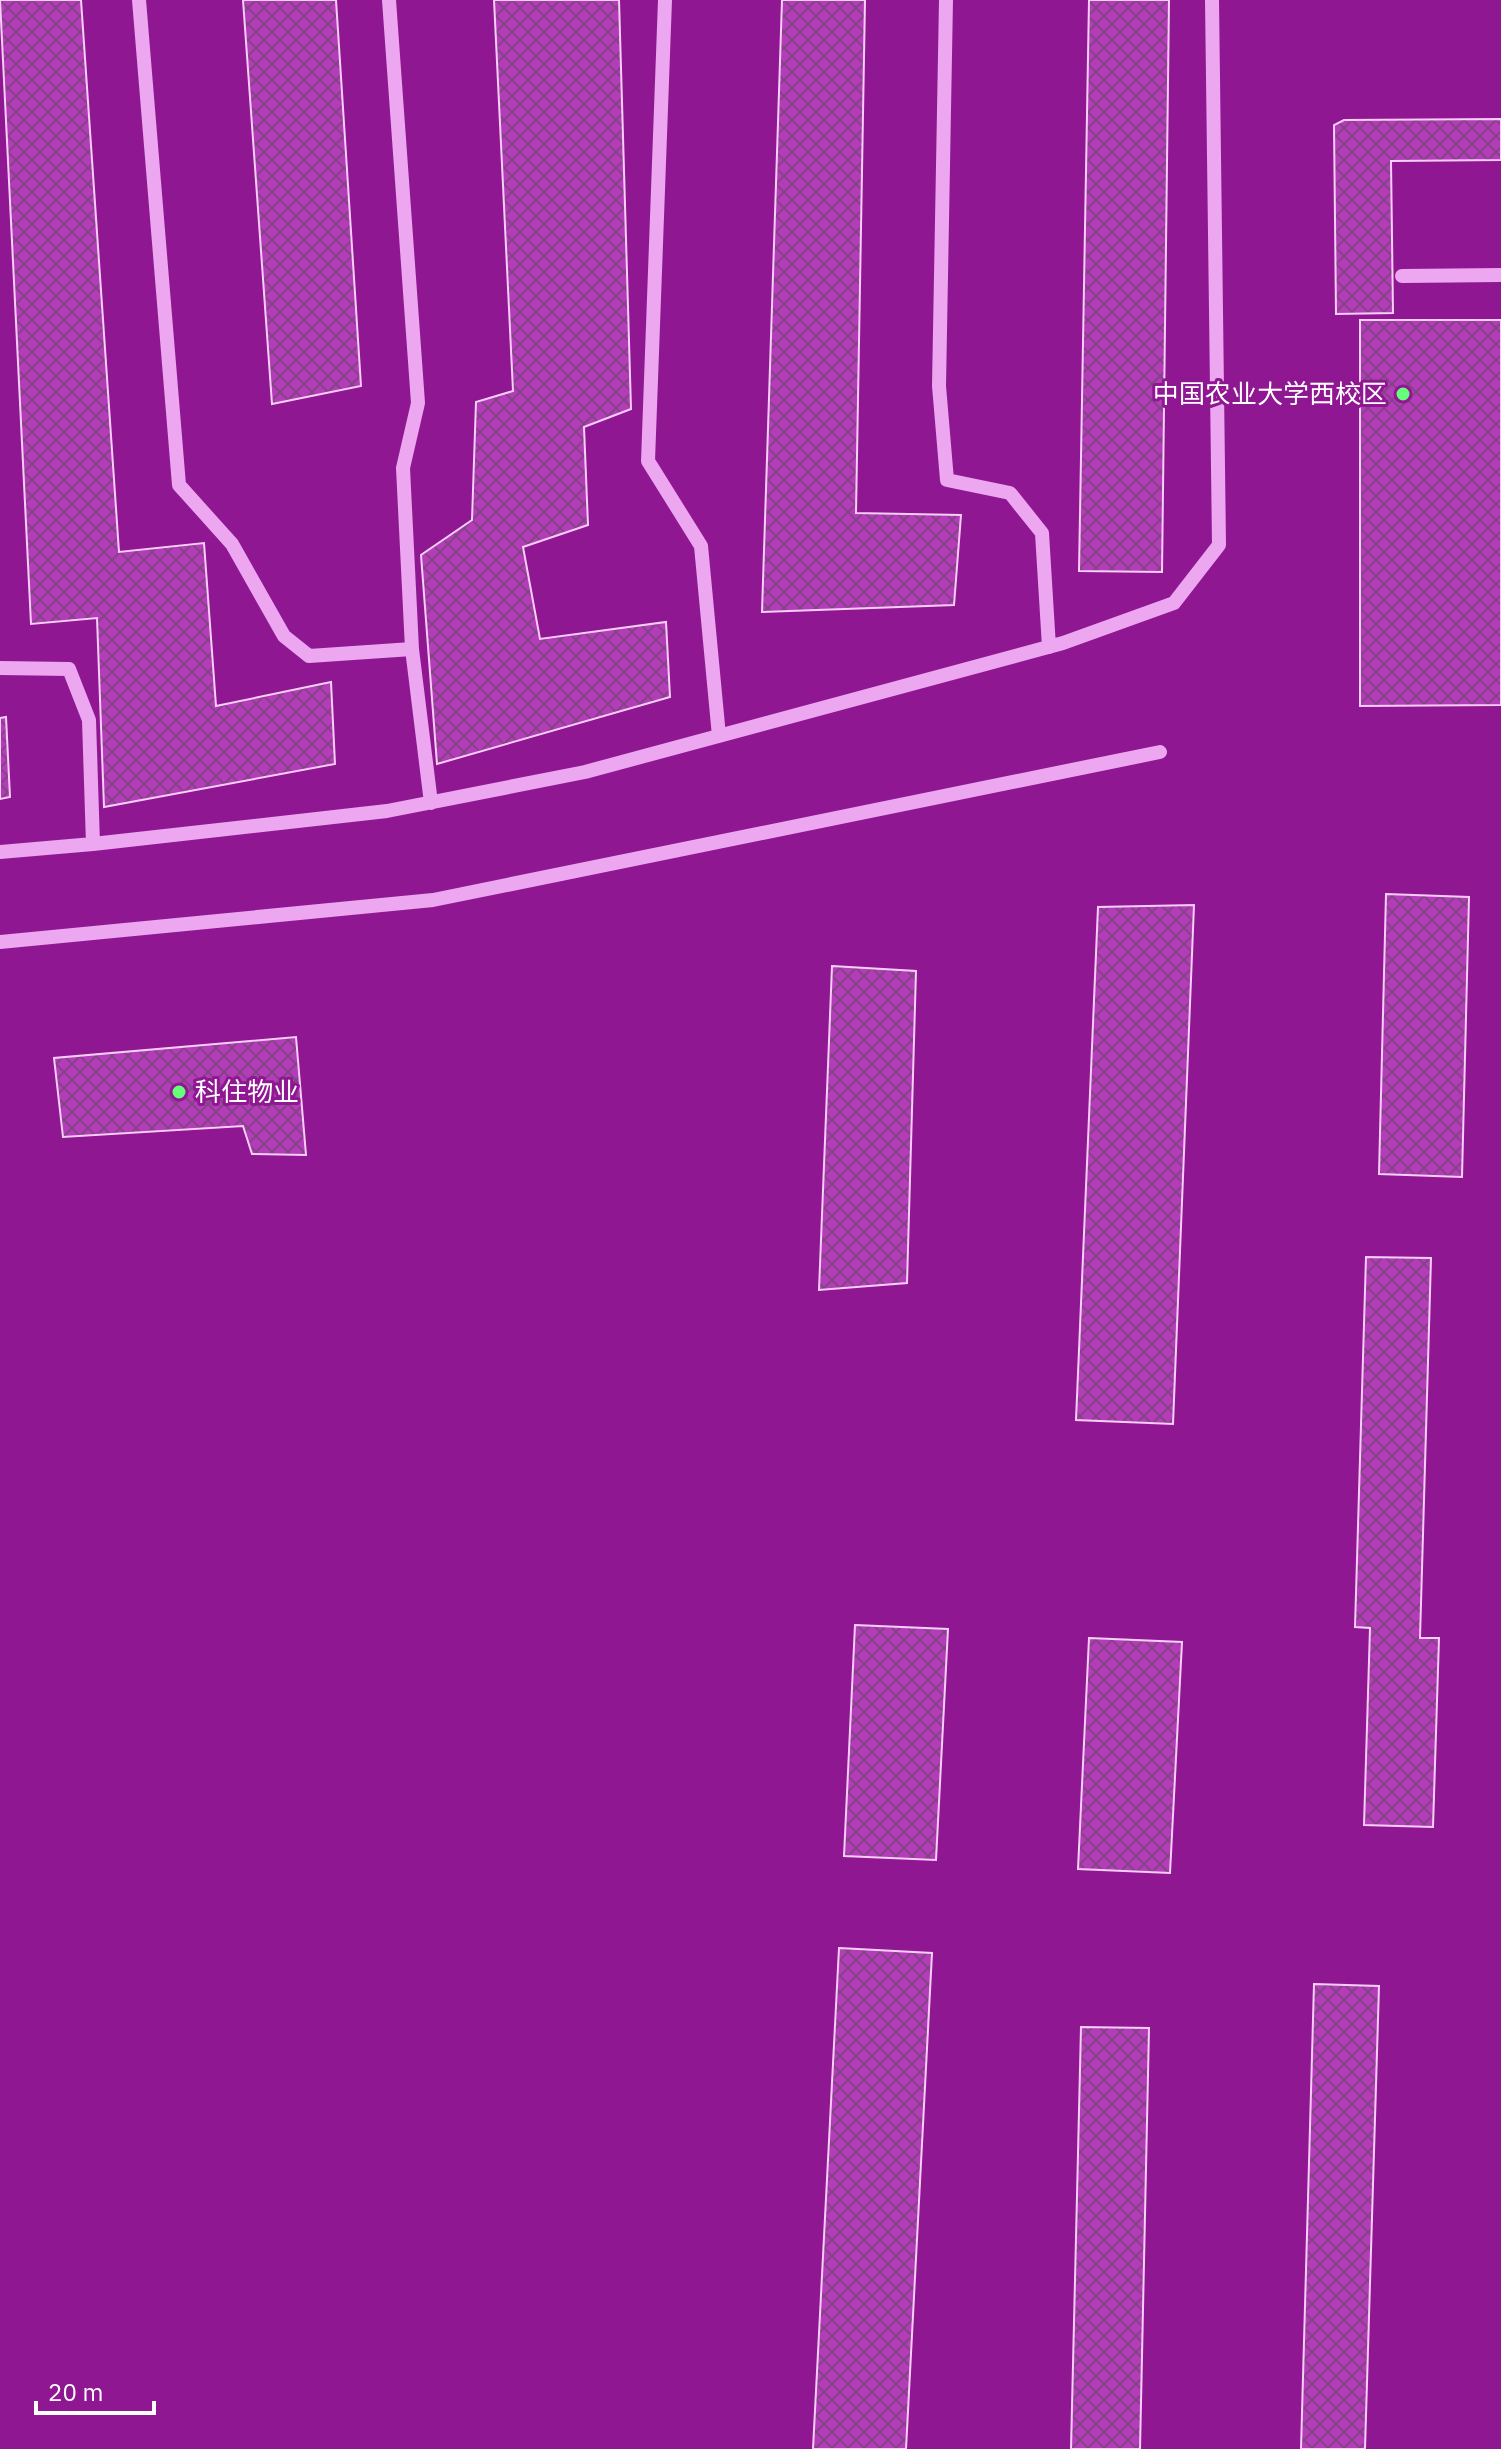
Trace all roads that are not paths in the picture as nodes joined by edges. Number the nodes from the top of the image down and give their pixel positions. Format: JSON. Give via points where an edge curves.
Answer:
{"nodes":[{"id":1,"x":139,"y":0,"type":"edge"},
{"id":2,"x":389,"y":0,"type":"edge"},
{"id":3,"x":665,"y":0,"type":"edge"},
{"id":4,"x":946,"y":0,"type":"edge"},
{"id":5,"x":1212,"y":0,"type":"edge"},
{"id":6,"x":1501,"y":275,"type":"edge"},
{"id":7,"x":1402,"y":276,"type":"dead end"},
{"id":8,"x":1049,"y":647,"type":"junction"},
{"id":9,"x":412,"y":649,"type":"junction"},
{"id":10,"x":0,"y":668,"type":"edge"},
{"id":11,"x":719,"y":736,"type":"junction"},
{"id":12,"x":1160,"y":752,"type":"dead end"},
{"id":13,"x":431,"y":803,"type":"junction"},
{"id":14,"x":93,"y":844,"type":"junction"},
{"id":15,"x":0,"y":852,"type":"edge"},
{"id":16,"x":0,"y":942,"type":"edge"}],
"edges":[{"from":1,"to":9,"type":"street","via":[[179,485],[232,544],[284,636],[309,656]]},
{"from":2,"to":9,"type":"street","via":[[418,403],[403,468]]},
{"from":3,"to":11,"type":"street","via":[[648,461],[701,546]]},
{"from":4,"to":8,"type":"street","via":[[939,386],[947,480],[1010,493],[1042,533]]},
{"from":5,"to":8,"type":"street","via":[[1219,545],[1174,603]]},
{"from":6,"to":7,"type":"street"},
{"from":8,"to":11,"type":"street"},
{"from":9,"to":13,"type":"street"},
{"from":10,"to":14,"type":"street","via":[[69,669],[89,720]]},
{"from":11,"to":13,"type":"street","via":[[585,772]]},
{"from":12,"to":16,"type":"street","via":[[433,900]]},
{"from":13,"to":14,"type":"street"},
{"from":14,"to":15,"type":"street"}]}
